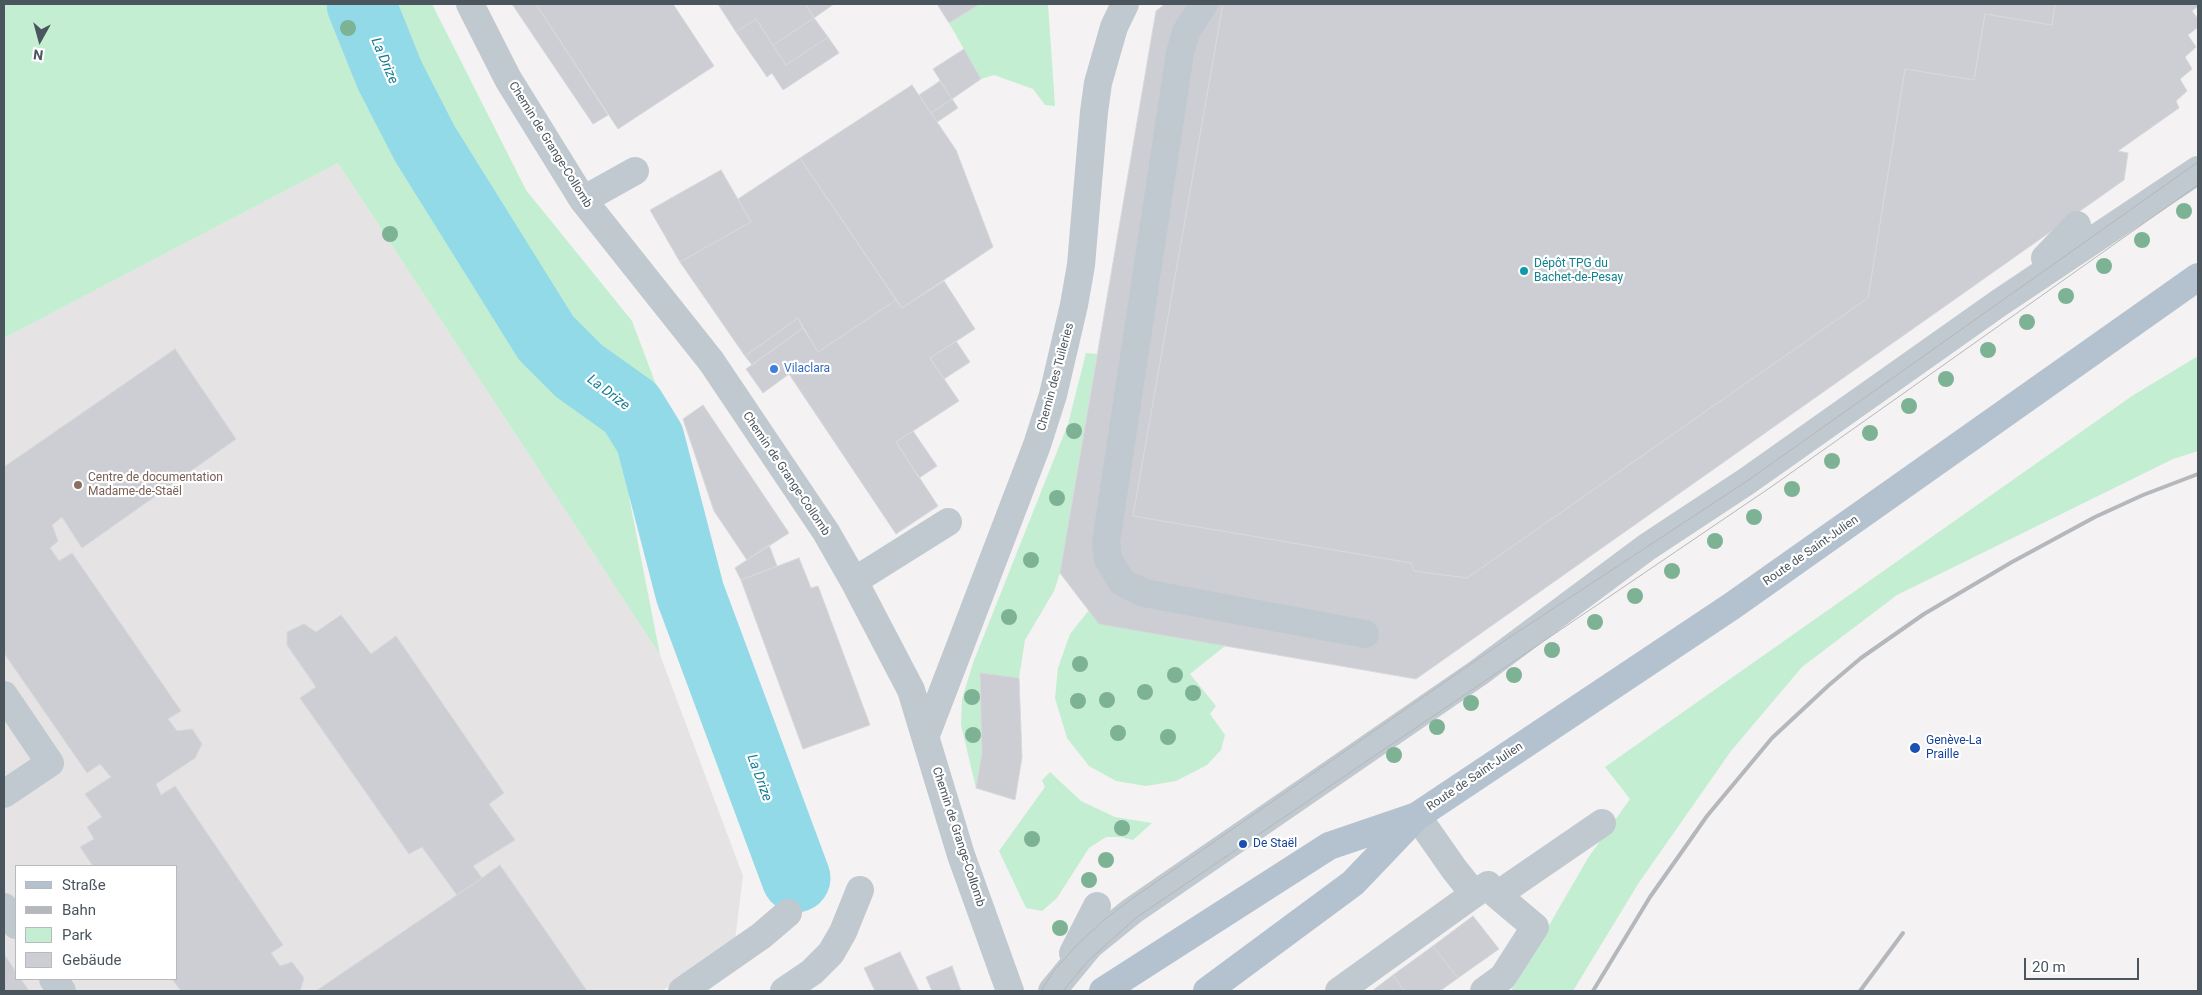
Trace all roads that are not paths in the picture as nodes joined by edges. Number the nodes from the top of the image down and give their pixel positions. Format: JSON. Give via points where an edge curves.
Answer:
{"nodes":[{"id":1,"x":470,"y":4,"type":"edge"},
{"id":2,"x":1125,"y":4,"type":"edge"},
{"id":3,"x":1204,"y":4,"type":"edge"},
{"id":4,"x":2198,"y":170,"type":"edge"},
{"id":5,"x":635,"y":171,"type":"dead end"},
{"id":6,"x":583,"y":200,"type":"junction"},
{"id":7,"x":2077,"y":225,"type":"dead end"},
{"id":8,"x":2198,"y":277,"type":"edge"},
{"id":9,"x":1999,"y":303,"type":"junction"},
{"id":10,"x":948,"y":522,"type":"dead end"},
{"id":11,"x":854,"y":581,"type":"junction"},
{"id":12,"x":1365,"y":634,"type":"dead end"},
{"id":13,"x":4,"y":696,"type":"edge"},
{"id":14,"x":926,"y":735,"type":"junction"},
{"id":15,"x":4,"y":794,"type":"edge"},
{"id":16,"x":1417,"y":816,"type":"junction"},
{"id":17,"x":1602,"y":823,"type":"dead end"},
{"id":18,"x":860,"y":890,"type":"dead end"},
{"id":19,"x":1486,"y":894,"type":"junction"},
{"id":20,"x":1097,"y":906,"type":"dead end"},
{"id":21,"x":4,"y":907,"type":"edge"},
{"id":22,"x":788,"y":913,"type":"dead end"},
{"id":23,"x":15,"y":924,"type":"edge"},
{"id":24,"x":54,"y":980,"type":"edge"},
{"id":25,"x":1057,"y":984,"type":"edge"},
{"id":26,"x":62,"y":991,"type":"edge"},
{"id":27,"x":682,"y":991,"type":"edge"},
{"id":28,"x":784,"y":991,"type":"edge"},
{"id":29,"x":1010,"y":991,"type":"edge"},
{"id":30,"x":1103,"y":991,"type":"edge"},
{"id":31,"x":1207,"y":991,"type":"edge"},
{"id":32,"x":1339,"y":991,"type":"edge"},
{"id":33,"x":1484,"y":991,"type":"edge"}],
"edges":[{"from":1,"to":6,"type":"street","name":"Chemin de Grange-Collomb","via":[[508,79]]},
{"from":2,"to":14,"type":"street","name":"Chemin des Tuileries","via":[[1114,27],[1098,83],[1081,265],[1053,395],[1037,445]]},
{"from":3,"to":12,"type":"street","via":[[1186,32],[1180,53],[1106,542],[1108,559],[1122,582],[1144,593]]},
{"from":4,"to":9,"type":"street"},
{"from":5,"to":6,"type":"street"},
{"from":6,"to":11,"type":"street","name":"Chemin de Grange-Collomb","via":[[711,361],[826,532]]},
{"from":7,"to":9,"type":"street"},
{"from":8,"to":16,"type":"main road","name":"Route de Saint-Julien","via":[[1732,606]]},
{"from":9,"to":25,"type":"street","via":[[1747,481],[1647,547],[1478,674],[1132,911],[1090,945]]},
{"from":10,"to":11,"type":"street"},
{"from":11,"to":14,"type":"street","name":"Chemin de Grange-Collomb","via":[[906,682]]},
{"from":13,"to":15,"type":"street","via":[[50,763]]},
{"from":14,"to":29,"type":"street","name":"Chemin de Grange-Collomb","via":[[961,855]]},
{"from":16,"to":19,"type":"street","via":[[1454,870]]},
{"from":16,"to":30,"type":"main road","name":"Route de Saint-Julien","via":[[1329,846]]},
{"from":16,"to":31,"type":"main road","name":"Route de Saint-Julien","via":[[1353,883]]},
{"from":17,"to":19,"type":"street"},
{"from":18,"to":28,"type":"street","via":[[844,932],[831,953],[812,972]]},
{"from":19,"to":32,"type":"street"},
{"from":19,"to":33,"type":"street","via":[[1535,928],[1503,978]]},
{"from":20,"to":25,"type":"street"},
{"from":21,"to":23,"type":"street"},
{"from":22,"to":27,"type":"street","via":[[761,936]]},
{"from":24,"to":26,"type":"street"}]}
